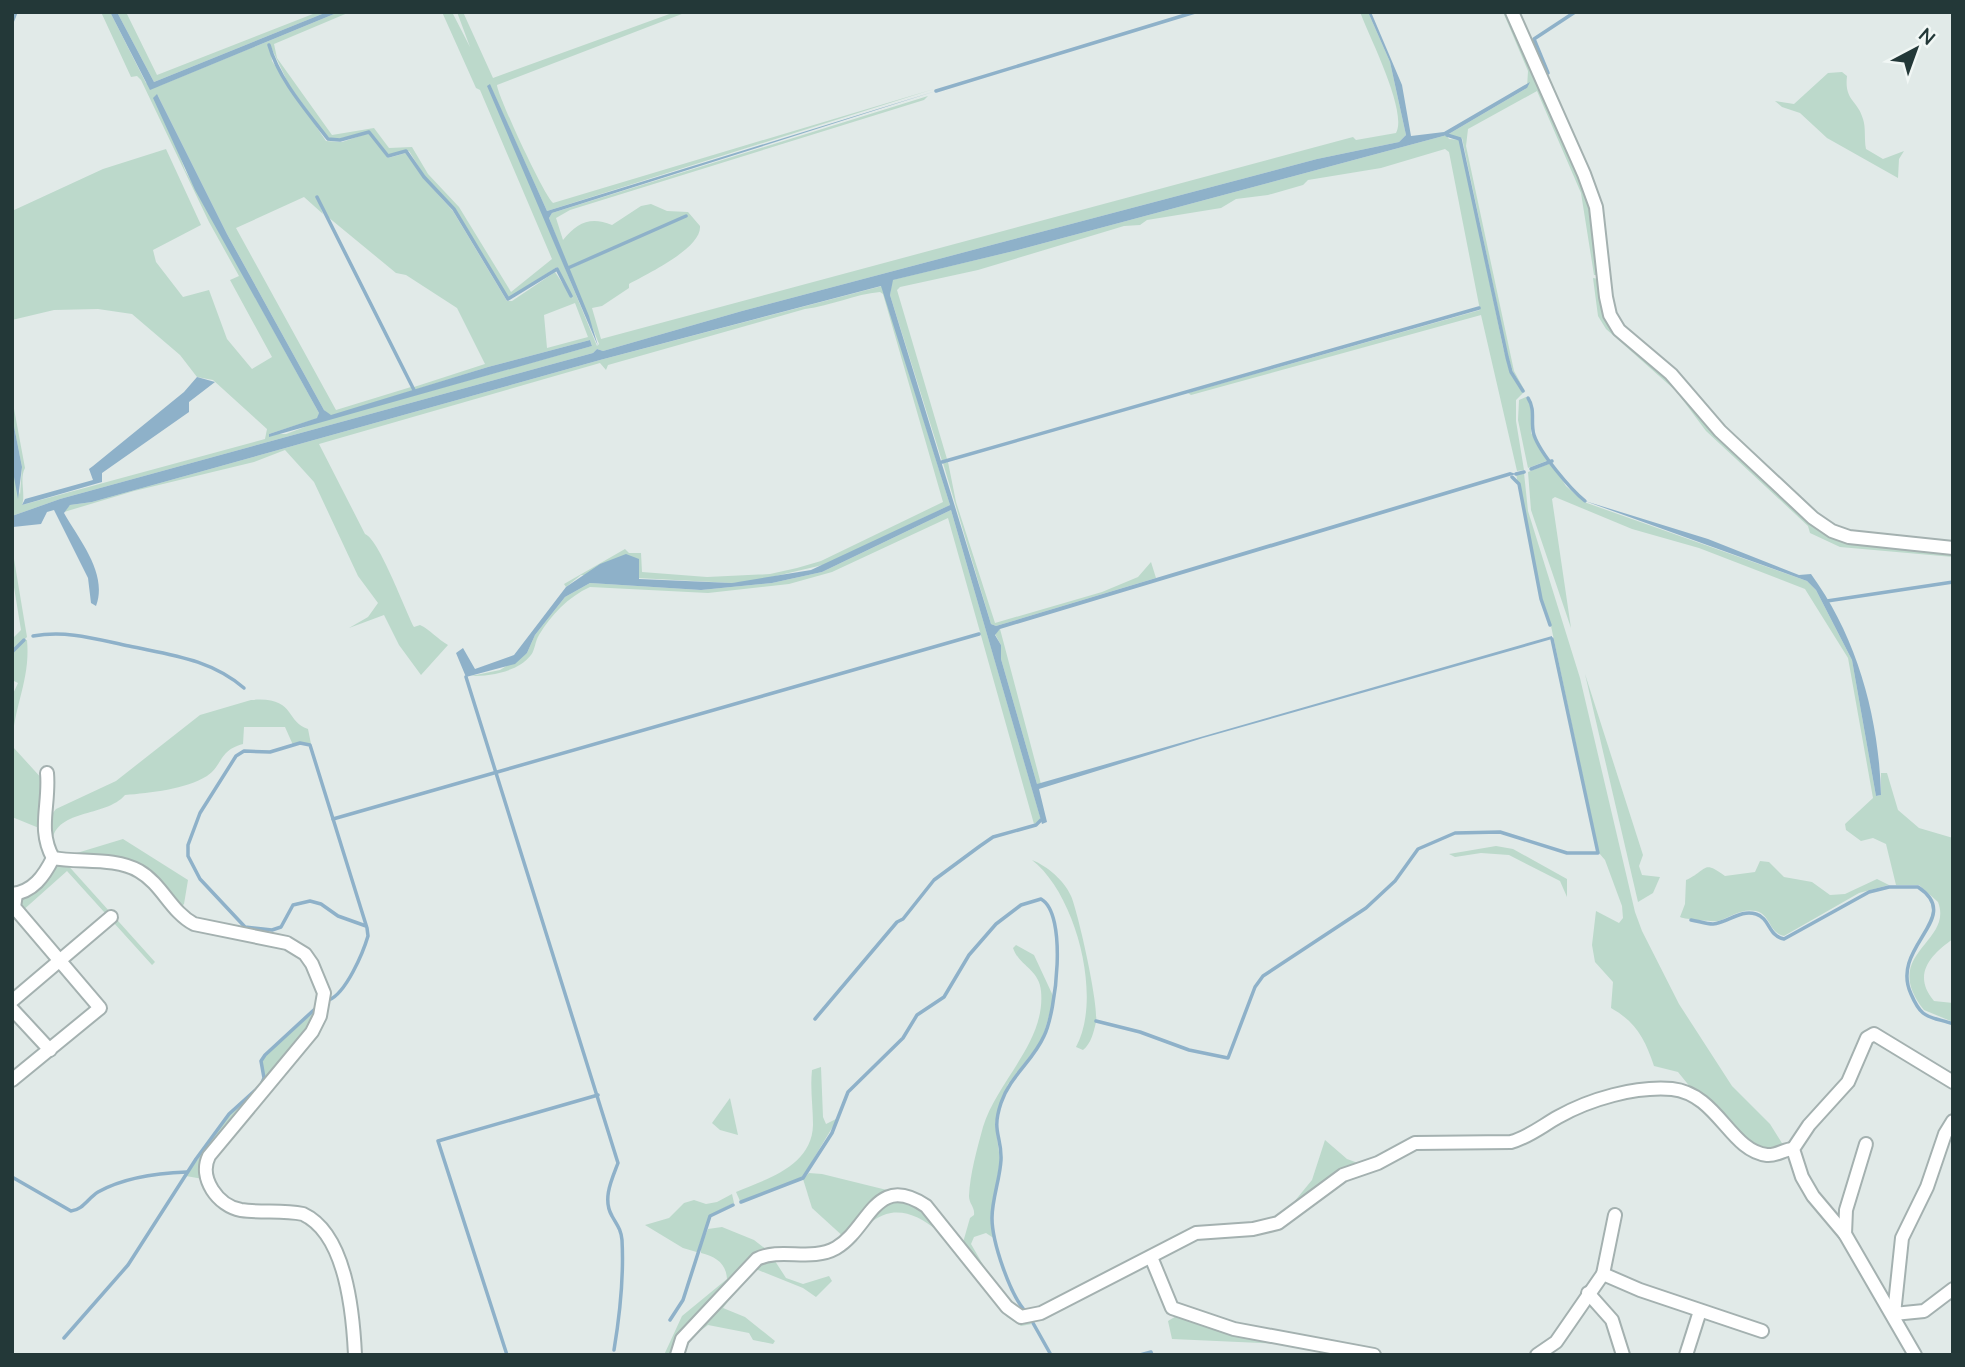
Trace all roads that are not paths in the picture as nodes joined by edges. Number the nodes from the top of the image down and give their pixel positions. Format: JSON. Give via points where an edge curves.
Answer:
{"nodes":[{"id":1,"x":1512,"y":12,"type":"edge"},
{"id":2,"x":1953,"y":548,"type":"edge"},
{"id":3,"x":47,"y":773,"type":"dead end"},
{"id":4,"x":53,"y":858,"type":"junction"},
{"id":5,"x":14,"y":901,"type":"edge"},
{"id":6,"x":111,"y":917,"type":"dead end"},
{"id":7,"x":60,"y":960,"type":"junction"},
{"id":8,"x":12,"y":1000,"type":"edge"},
{"id":9,"x":12,"y":1009,"type":"edge"},
{"id":10,"x":50,"y":1050,"type":"junction"},
{"id":11,"x":12,"y":1080,"type":"edge"},
{"id":12,"x":1953,"y":1082,"type":"edge"},
{"id":13,"x":1953,"y":1121,"type":"edge"},
{"id":14,"x":1866,"y":1144,"type":"dead end"},
{"id":15,"x":1793,"y":1149,"type":"junction"},
{"id":16,"x":1615,"y":1215,"type":"dead end"},
{"id":17,"x":1845,"y":1234,"type":"junction"},
{"id":18,"x":1151,"y":1257,"type":"junction"},
{"id":19,"x":1603,"y":1274,"type":"junction"},
{"id":20,"x":1953,"y":1289,"type":"edge"},
{"id":21,"x":1588,"y":1293,"type":"junction"},
{"id":22,"x":1700,"y":1311,"type":"junction"},
{"id":23,"x":1894,"y":1314,"type":"junction"},
{"id":24,"x":1762,"y":1331,"type":"dead end"},
{"id":25,"x":355,"y":1355,"type":"edge"},
{"id":26,"x":677,"y":1355,"type":"edge"},
{"id":27,"x":1374,"y":1355,"type":"edge"},
{"id":28,"x":1537,"y":1355,"type":"edge"},
{"id":29,"x":1623,"y":1355,"type":"edge"},
{"id":30,"x":1686,"y":1355,"type":"edge"},
{"id":31,"x":1915,"y":1355,"type":"edge"}],
"edges":[{"from":1,"to":2,"type":"street","via":[[1592,196],[1610,315],[1619,330],[1671,374],[1738,448],[1832,531],[1849,537]]},
{"from":3,"to":4,"type":"street","via":[[43,840]]},
{"from":4,"to":5,"type":"street","via":[[38,881]]},
{"from":4,"to":25,"type":"street","via":[[139,871],[184,919],[287,943],[312,964],[320,978],[324,1003],[312,1032],[209,1156],[205,1175],[209,1186],[228,1205],[239,1210],[303,1214],[330,1237],[346,1285]]},
{"from":5,"to":7,"type":"street"},
{"from":6,"to":7,"type":"street"},
{"from":7,"to":8,"type":"street"},
{"from":7,"to":10,"type":"street","via":[[100,1007]]},
{"from":9,"to":10,"type":"street"},
{"from":10,"to":11,"type":"street"},
{"from":12,"to":15,"type":"street","via":[[1874,1034],[1867,1038],[1848,1082]]},
{"from":13,"to":23,"type":"street","via":[[1902,1238]]},
{"from":14,"to":17,"type":"street","via":[[1846,1210]]},
{"from":15,"to":17,"type":"street","via":[[1813,1196]]},
{"from":15,"to":18,"type":"street","via":[[1766,1155],[1751,1148],[1714,1110],[1688,1093],[1674,1089],[1623,1093],[1569,1111],[1511,1142],[1415,1143],[1343,1175],[1278,1223],[1196,1233]]},
{"from":16,"to":19,"type":"street"},
{"from":17,"to":23,"type":"street"},
{"from":18,"to":26,"type":"street","via":[[1041,1313],[1021,1317],[1007,1307],[926,1206],[916,1199],[892,1195],[875,1205],[849,1238],[832,1250],[757,1259],[682,1339]]},
{"from":18,"to":27,"type":"street","via":[[1172,1308],[1234,1329]]},
{"from":19,"to":21,"type":"street"},
{"from":19,"to":22,"type":"street"},
{"from":20,"to":23,"type":"street","via":[[1924,1311]]},
{"from":21,"to":28,"type":"street","via":[[1556,1342]]},
{"from":21,"to":29,"type":"street","via":[[1612,1320]]},
{"from":22,"to":24,"type":"street"},
{"from":22,"to":30,"type":"street"},
{"from":23,"to":31,"type":"street"}]}
